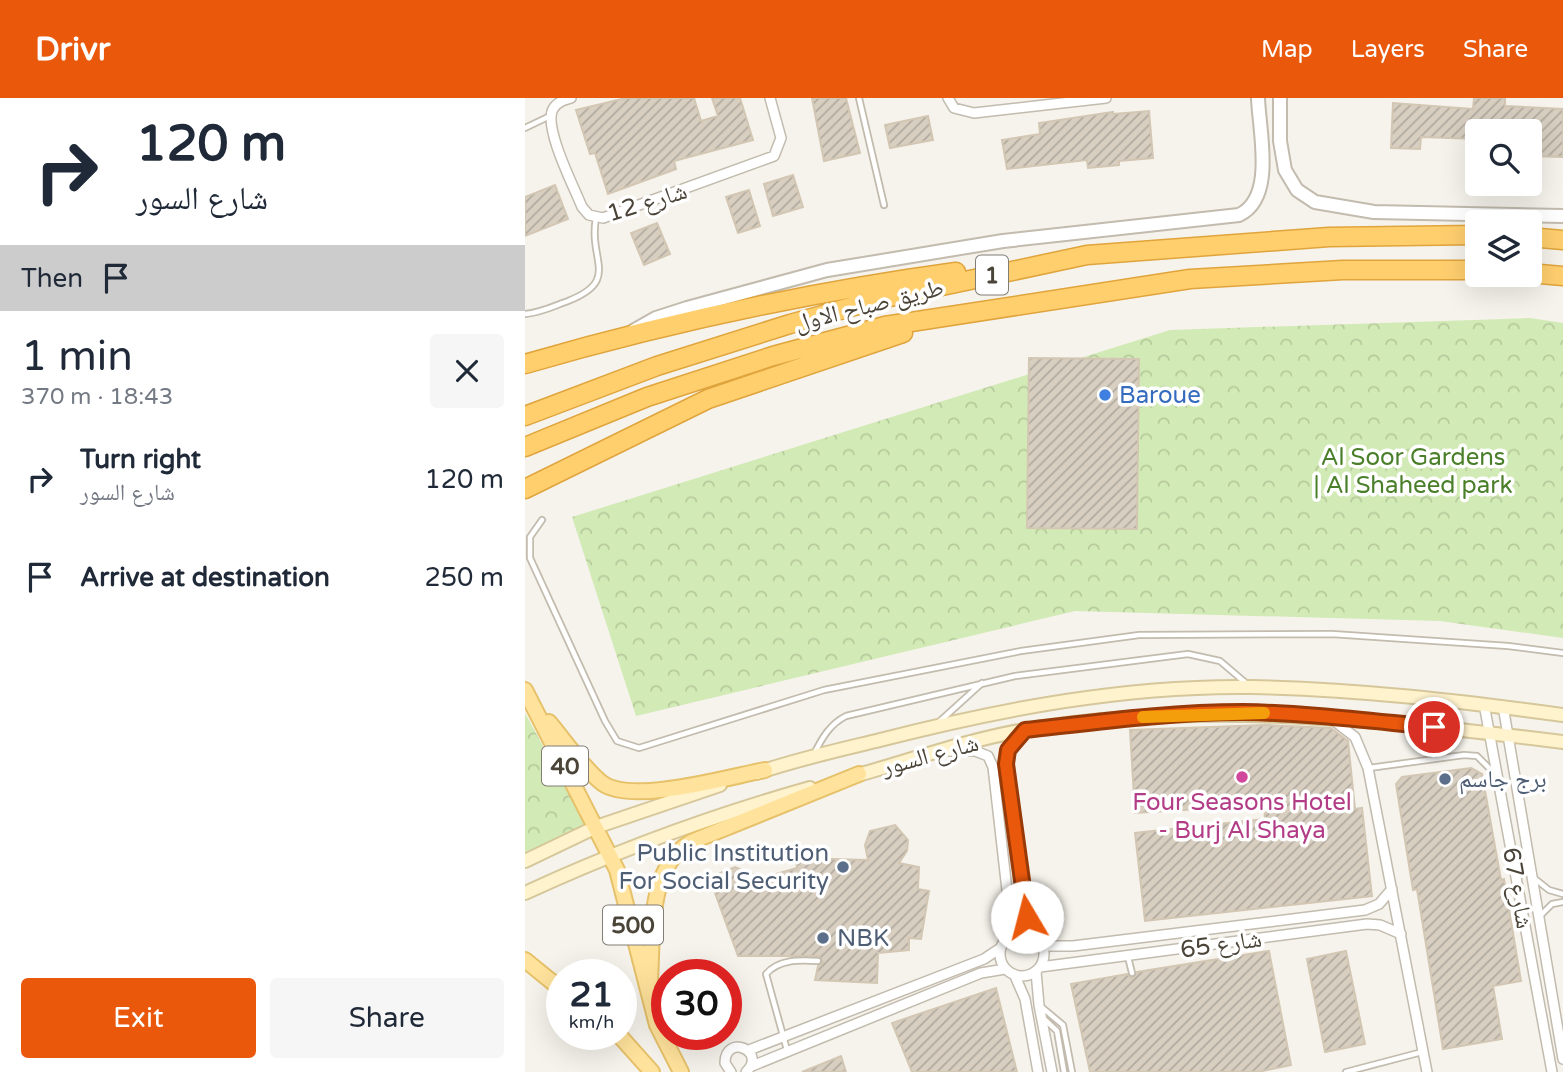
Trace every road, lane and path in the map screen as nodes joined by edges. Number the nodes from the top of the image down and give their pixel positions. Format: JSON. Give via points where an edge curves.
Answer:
{"nodes":[{"id":1,"x":571,"y":98,"type":"edge"},
{"id":2,"x":770,"y":98,"type":"edge"},
{"id":3,"x":859,"y":98,"type":"edge"},
{"id":4,"x":948,"y":98,"type":"edge"},
{"id":5,"x":1106,"y":98,"type":"edge"},
{"id":6,"x":1258,"y":98,"type":"edge"},
{"id":7,"x":1280,"y":98,"type":"edge"},
{"id":8,"x":551,"y":116,"type":"junction"},
{"id":9,"x":525,"y":128,"type":"edge"},
{"id":10,"x":1259,"y":140,"type":"junction"},
{"id":11,"x":1280,"y":141,"type":"junction"},
{"id":12,"x":884,"y":205,"type":"dead end"},
{"id":13,"x":1563,"y":216,"type":"edge"},
{"id":14,"x":596,"y":218,"type":"junction"},
{"id":15,"x":1465,"y":235,"type":"edge"},
{"id":16,"x":1542,"y":238,"type":"edge"},
{"id":17,"x":1563,"y":240,"type":"edge"},
{"id":18,"x":1087,"y":255,"type":"junction"},
{"id":19,"x":1465,"y":270,"type":"edge"},
{"id":20,"x":1542,"y":274,"type":"edge"},
{"id":21,"x":1563,"y":276,"type":"edge"},
{"id":22,"x":989,"y":309,"type":"junction"},
{"id":23,"x":525,"y":314,"type":"edge"},
{"id":24,"x":628,"y":337,"type":"junction"},
{"id":25,"x":591,"y":345,"type":"junction"},
{"id":26,"x":525,"y":364,"type":"edge"},
{"id":27,"x":525,"y":372,"type":"edge"},
{"id":28,"x":525,"y":416,"type":"edge"},
{"id":29,"x":525,"y":447,"type":"edge"},
{"id":30,"x":592,"y":454,"type":"junction"},
{"id":31,"x":525,"y":489,"type":"edge"},
{"id":32,"x":525,"y":500,"type":"edge"},
{"id":33,"x":542,"y":520,"type":"dead end"},
{"id":34,"x":1563,"y":653,"type":"edge"},
{"id":35,"x":982,"y":682,"type":"junction"},
{"id":36,"x":1250,"y":687,"type":"junction"},
{"id":37,"x":525,"y":690,"type":"edge"},
{"id":38,"x":1484,"y":704,"type":"junction"},
{"id":39,"x":534,"y":705,"type":"junction"},
{"id":40,"x":1503,"y":706,"type":"junction"},
{"id":41,"x":1563,"y":715,"type":"edge"},
{"id":42,"x":1325,"y":716,"type":"junction"},
{"id":43,"x":933,"y":727,"type":"junction"},
{"id":44,"x":1025,"y":730,"type":"junction"},
{"id":45,"x":1489,"y":733,"type":"junction"},
{"id":46,"x":1509,"y":736,"type":"junction"},
{"id":47,"x":1563,"y":743,"type":"edge"},
{"id":48,"x":937,"y":751,"type":"junction"},
{"id":49,"x":813,"y":756,"type":"junction"},
{"id":50,"x":1368,"y":768,"type":"junction"},
{"id":51,"x":765,"y":770,"type":"junction"},
{"id":52,"x":859,"y":774,"type":"junction"},
{"id":53,"x":1497,"y":777,"type":"junction"},
{"id":54,"x":596,"y":827,"type":"junction"},
{"id":55,"x":610,"y":854,"type":"junction"},
{"id":56,"x":525,"y":861,"type":"edge"},
{"id":57,"x":1532,"y":876,"type":"junction"},
{"id":58,"x":1392,"y":889,"type":"junction"},
{"id":59,"x":525,"y":893,"type":"edge"},
{"id":60,"x":1563,"y":894,"type":"edge"},
{"id":61,"x":1563,"y":902,"type":"edge"},
{"id":62,"x":1539,"y":917,"type":"junction"},
{"id":63,"x":1012,"y":933,"type":"junction"},
{"id":64,"x":1031,"y":934,"type":"junction"},
{"id":65,"x":1401,"y":934,"type":"junction"},
{"id":66,"x":1042,"y":946,"type":"junction"},
{"id":67,"x":999,"y":950,"type":"junction"},
{"id":68,"x":1127,"y":956,"type":"junction"},
{"id":69,"x":525,"y":960,"type":"edge"},
{"id":70,"x":818,"y":961,"type":"dead end"},
{"id":71,"x":525,"y":970,"type":"edge"},
{"id":72,"x":1005,"y":970,"type":"junction"},
{"id":73,"x":1038,"y":970,"type":"junction"},
{"id":74,"x":1132,"y":973,"type":"dead end"},
{"id":75,"x":1015,"y":975,"type":"junction"},
{"id":76,"x":546,"y":977,"type":"edge"},
{"id":77,"x":546,"y":981,"type":"edge"},
{"id":78,"x":649,"y":999,"type":"junction"},
{"id":79,"x":1039,"y":1005,"type":"junction"},
{"id":80,"x":1041,"y":1016,"type":"junction"},
{"id":81,"x":782,"y":1037,"type":"junction"},
{"id":82,"x":632,"y":1050,"type":"edge"},
{"id":83,"x":749,"y":1050,"type":"junction"},
{"id":84,"x":787,"y":1050,"type":"junction"},
{"id":85,"x":1423,"y":1052,"type":"junction"},
{"id":86,"x":1563,"y":1059,"type":"edge"},
{"id":87,"x":750,"y":1069,"type":"edge"},
{"id":88,"x":652,"y":1072,"type":"edge"},
{"id":89,"x":681,"y":1072,"type":"edge"},
{"id":90,"x":731,"y":1072,"type":"edge"},
{"id":91,"x":1038,"y":1072,"type":"edge"},
{"id":92,"x":1052,"y":1072,"type":"edge"},
{"id":93,"x":1064,"y":1072,"type":"edge"},
{"id":94,"x":1072,"y":1072,"type":"edge"},
{"id":95,"x":1346,"y":1072,"type":"edge"},
{"id":96,"x":1427,"y":1072,"type":"edge"},
{"id":97,"x":1552,"y":1072,"type":"edge"}],
"edges":[{"from":1,"to":8,"type":"street","via":[[559,102]]},
{"from":2,"to":14,"type":"street","name":"شارع 12","via":[[781,138],[774,156],[610,217]]},
{"from":3,"to":12,"type":"lane"},
{"from":4,"to":5,"type":"street","via":[[954,108],[974,113]]},
{"from":6,"to":10,"type":"street","name":"طريق صباح الاول"},
{"from":7,"to":11,"type":"street"},
{"from":8,"to":9,"type":"lane"},
{"from":8,"to":14,"type":"street","name":"شارع 12","via":[[551,128],[582,207]]},
{"from":10,"to":11,"type":"street","via":[[1269,150]]},
{"from":10,"to":24,"type":"street","name":"طريق صباح الاول","via":[[1261,188],[1255,202],[1239,215],[1003,241],[827,270],[656,318]]},
{"from":11,"to":13,"type":"street","via":[[1290,182],[1315,202],[1374,212]]},
{"from":14,"to":23,"type":"lane","via":[[599,274],[595,287]]},
{"from":15,"to":18,"type":"highway","name":"طريق صباح الاول","number":"1","via":[[1329,237]]},
{"from":16,"to":17,"type":"highway"},
{"from":18,"to":24,"type":"highway","via":[[876,283],[747,307]]},
{"from":18,"to":28,"type":"highway","name":"طريق صباح الاول","number":"1","via":[[876,300],[802,321],[657,366]]},
{"from":19,"to":22,"type":"highway","name":"طريق صباح الاول","number":"1","via":[[1343,270],[1189,279]]},
{"from":20,"to":21,"type":"highway"},
{"from":22,"to":29,"type":"highway","name":"طريق صباح الاول","number":"1","via":[[885,326],[773,356],[647,397]]},
{"from":22,"to":30,"type":"highway","via":[[745,385]]},
{"from":24,"to":25,"type":"highway"},
{"from":25,"to":26,"type":"highway"},
{"from":25,"to":27,"type":"highway"},
{"from":30,"to":31,"type":"highway"},
{"from":30,"to":32,"type":"highway"},
{"from":33,"to":34,"type":"lane","via":[[530,537],[530,558],[605,721],[617,741],[639,748],[824,690],[1021,651],[1139,635],[1332,634]]},
{"from":35,"to":36,"type":"lane","via":[[1188,654],[1220,661]]},
{"from":35,"to":43,"type":"lane"},
{"from":35,"to":49,"type":"lane","via":[[846,716],[822,738]]},
{"from":36,"to":38,"type":"main road","name":"شارع السور"},
{"from":36,"to":43,"type":"main road","name":"شارع السور","via":[[1145,691],[1052,703]]},
{"from":37,"to":39,"type":"main road","number":"40"},
{"from":38,"to":40,"type":"main road","name":"شارع السور"},
{"from":38,"to":45,"type":"street","name":"شارع 67"},
{"from":39,"to":51,"type":"main road","via":[[600,781],[619,790],[650,790]]},
{"from":39,"to":54,"type":"main road","number":"40"},
{"from":40,"to":41,"type":"main road","name":"شارع السور"},
{"from":40,"to":46,"type":"street","name":"شارع 67"},
{"from":42,"to":44,"type":"main road","name":"شارع السور","via":[[1196,714]]},
{"from":42,"to":45,"type":"main road","name":"شارع السور"},
{"from":42,"to":50,"type":"street","via":[[1355,737]]},
{"from":43,"to":49,"type":"main road","name":"شارع السور"},
{"from":44,"to":48,"type":"main road","name":"شارع السور"},
{"from":44,"to":64,"type":"street","via":[[1008,750],[1006,764]]},
{"from":45,"to":46,"type":"main road","name":"شارع السور"},
{"from":45,"to":53,"type":"street","name":"شارع 67"},
{"from":46,"to":47,"type":"main road","name":"شارع السور"},
{"from":46,"to":57,"type":"street","name":"شارع 67"},
{"from":48,"to":52,"type":"main road","name":"شارع السور"},
{"from":48,"to":63,"type":"street","via":[[975,751],[988,756],[993,767]]},
{"from":49,"to":51,"type":"main road","name":"شارع السور"},
{"from":50,"to":53,"type":"lane","via":[[1464,755],[1477,756]]},
{"from":50,"to":58,"type":"street"},
{"from":51,"to":54,"type":"main road","name":"شارع السور"},
{"from":52,"to":55,"type":"main road","name":"شارع السور","via":[[702,820]]},
{"from":52,"to":78,"type":"main road","via":[[691,842],[673,856],[663,872],[657,901]]},
{"from":53,"to":97,"type":"street","name":"شارع 67"},
{"from":54,"to":55,"type":"main road","number":"40"},
{"from":54,"to":56,"type":"main road","name":"شارع السور"},
{"from":55,"to":59,"type":"main road","name":"شارع السور"},
{"from":55,"to":78,"type":"main road","number":"500","via":[[629,908]]},
{"from":57,"to":60,"type":"lane","via":[[1542,886]]},
{"from":57,"to":62,"type":"street","name":"شارع 67"},
{"from":58,"to":65,"type":"street"},
{"from":58,"to":66,"type":"street","name":"شارع 65","via":[[1379,904],[1365,910]]},
{"from":61,"to":62,"type":"lane","via":[[1552,904]]},
{"from":62,"to":86,"type":"street","name":"شارع 67"},
{"from":63,"to":64,"type":"street"},
{"from":63,"to":67,"type":"street"},
{"from":64,"to":66,"type":"street"},
{"from":65,"to":68,"type":"street","name":"شارع 65","via":[[1367,924]]},
{"from":65,"to":85,"type":"street"},
{"from":66,"to":73,"type":"street","via":[[1044,957]]},
{"from":67,"to":72,"type":"street"},
{"from":67,"to":81,"type":"street"},
{"from":68,"to":73,"type":"street","name":"شارع 65"},
{"from":68,"to":74,"type":"lane"},
{"from":69,"to":76,"type":"main road"},
{"from":70,"to":81,"type":"lane","via":[[793,960],[766,974]]},
{"from":71,"to":77,"type":"main road"},
{"from":72,"to":75,"type":"street"},
{"from":72,"to":84,"type":"street","via":[[981,973]]},
{"from":73,"to":75,"type":"street"},
{"from":73,"to":79,"type":"street"},
{"from":75,"to":91,"type":"street","via":[[1027,1007]]},
{"from":78,"to":89,"type":"main road","number":"500","via":[[660,1034]]},
{"from":79,"to":80,"type":"street"},
{"from":79,"to":94,"type":"lane","via":[[1063,1025]]},
{"from":80,"to":92,"type":"street"},
{"from":80,"to":93,"type":"lane","via":[[1057,1031]]},
{"from":81,"to":83,"type":"street"},
{"from":81,"to":84,"type":"lane"},
{"from":82,"to":88,"type":"main road"},
{"from":83,"to":87,"type":"street"},
{"from":83,"to":90,"type":"street","via":[[740,1046],[728,1051],[725,1063]]},
{"from":84,"to":87,"type":"street"},
{"from":85,"to":95,"type":"lane"},
{"from":85,"to":96,"type":"street"}]}
